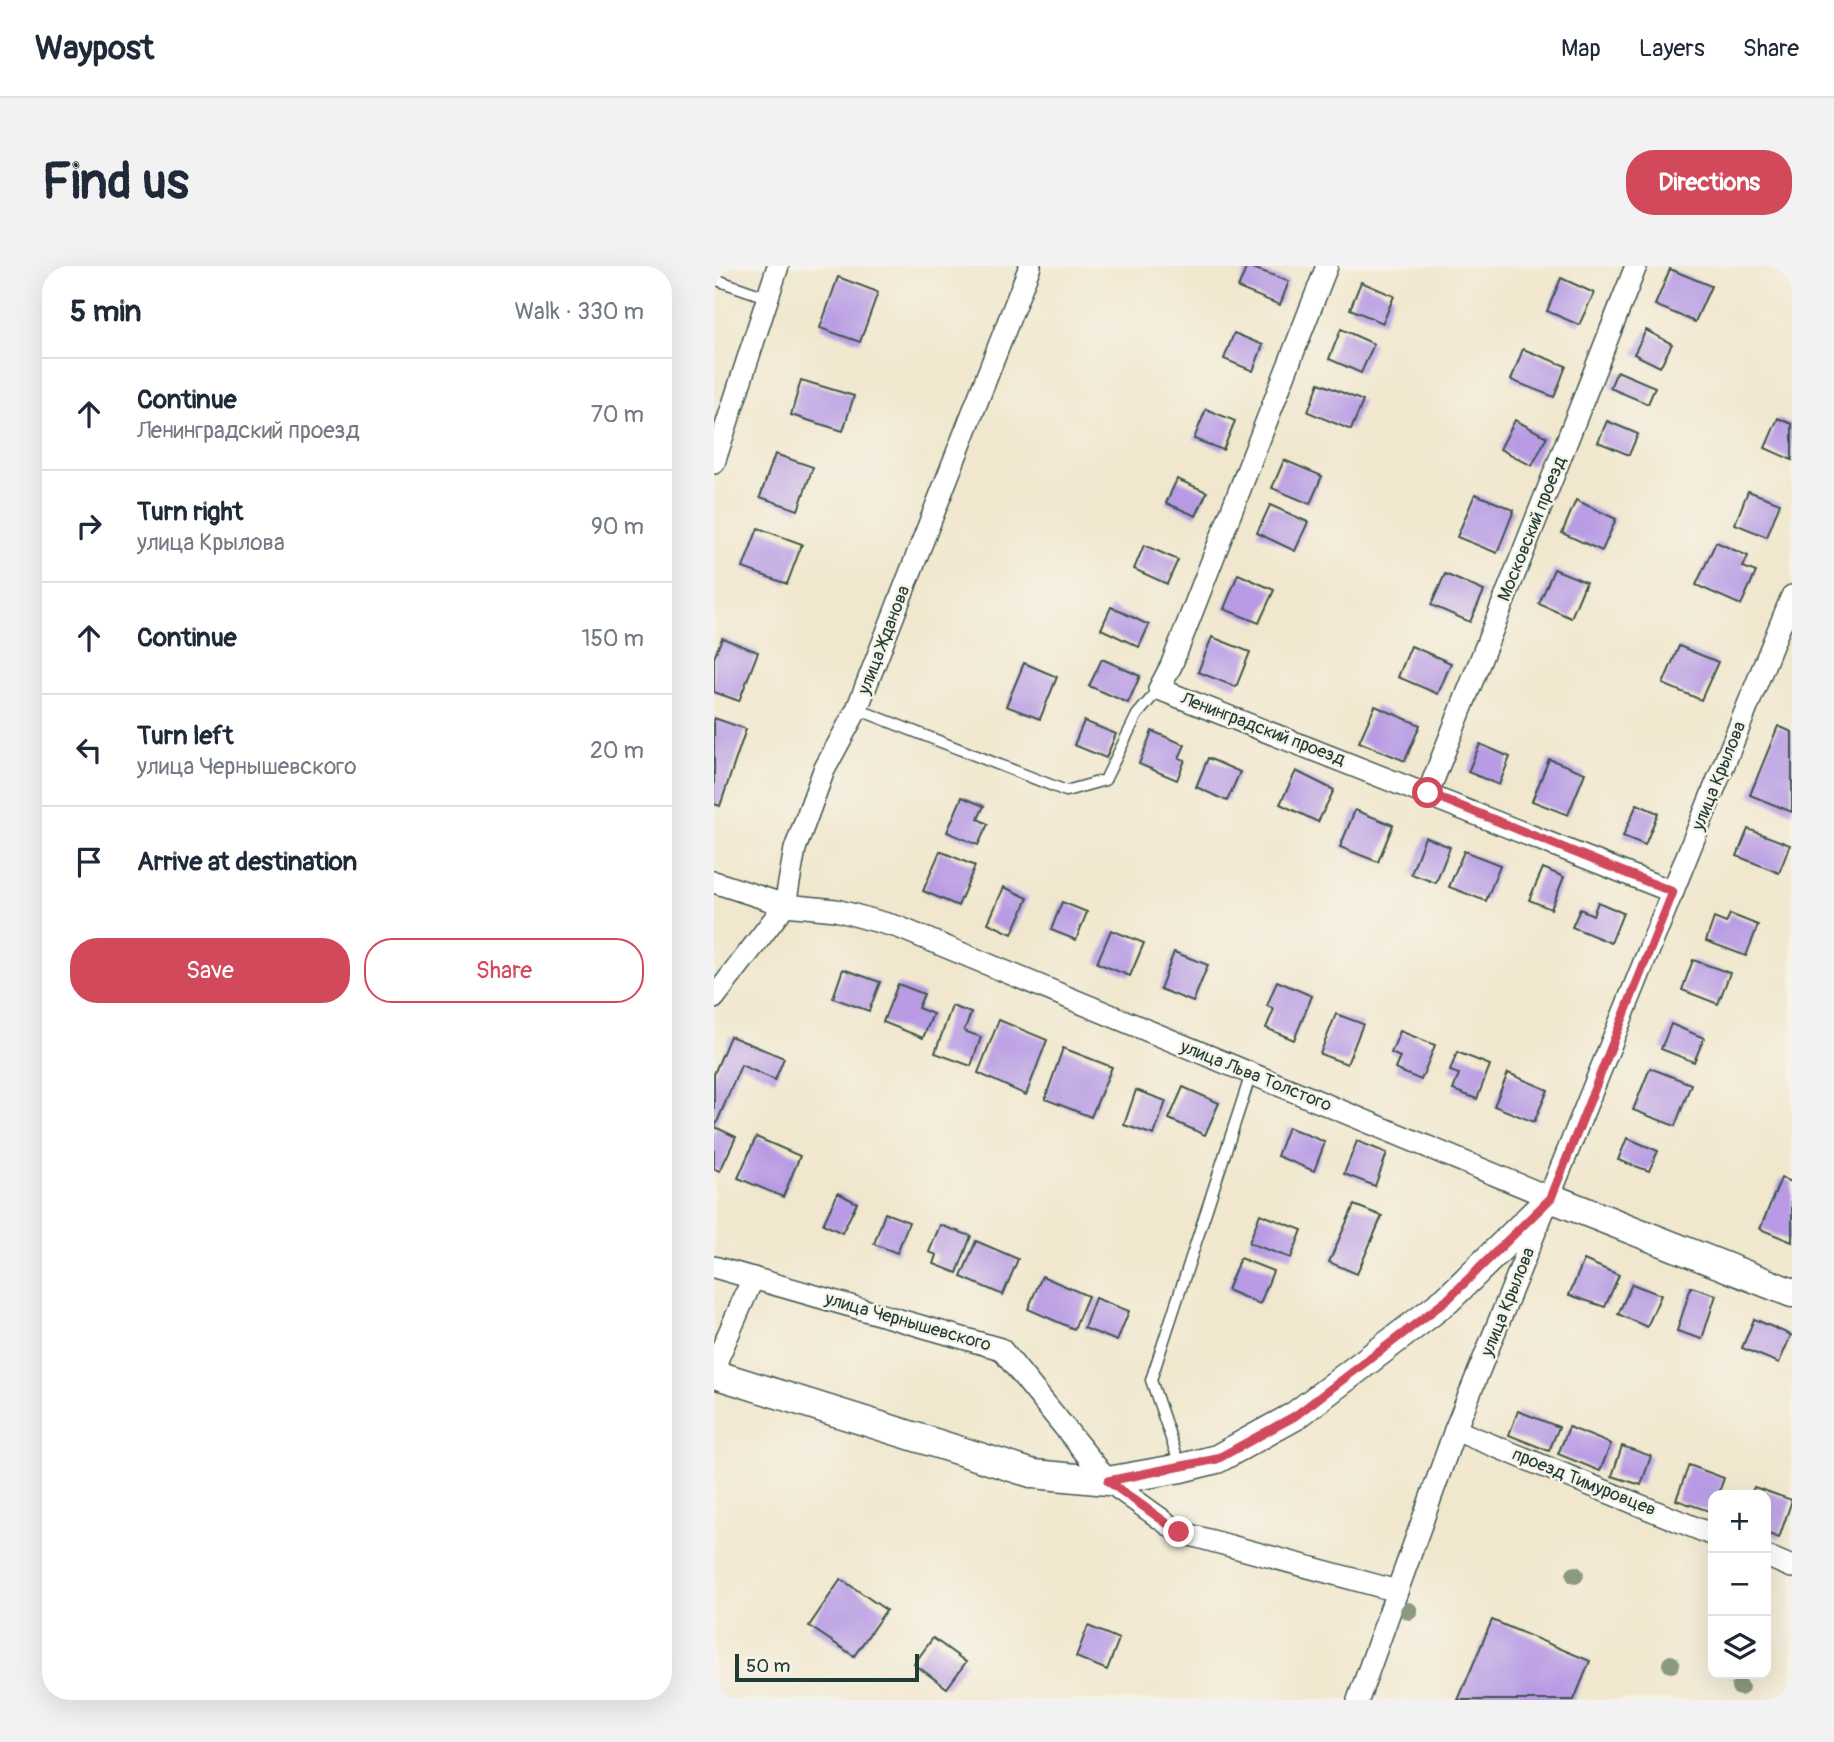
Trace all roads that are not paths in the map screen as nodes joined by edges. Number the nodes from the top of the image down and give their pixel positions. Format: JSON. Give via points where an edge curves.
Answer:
{"nodes":[{"id":1,"x":778,"y":266,"type":"edge"},
{"id":2,"x":1030,"y":266,"type":"edge"},
{"id":3,"x":1328,"y":266,"type":"edge"},
{"id":4,"x":1636,"y":266,"type":"edge"},
{"id":5,"x":714,"y":279,"type":"edge"},
{"id":6,"x":769,"y":298,"type":"junction"},
{"id":7,"x":714,"y":463,"type":"edge"},
{"id":8,"x":1792,"y":596,"type":"edge"},
{"id":9,"x":1159,"y":689,"type":"junction"},
{"id":10,"x":857,"y":709,"type":"junction"},
{"id":11,"x":1428,"y":793,"type":"junction"},
{"id":12,"x":714,"y":882,"type":"edge"},
{"id":13,"x":1673,"y":892,"type":"junction"},
{"id":14,"x":785,"y":905,"type":"junction"},
{"id":15,"x":714,"y":998,"type":"edge"},
{"id":16,"x":1251,"y":1074,"type":"junction"},
{"id":17,"x":1551,"y":1198,"type":"junction"},
{"id":18,"x":714,"y":1267,"type":"edge"},
{"id":19,"x":753,"y":1278,"type":"junction"},
{"id":20,"x":1792,"y":1293,"type":"edge"},
{"id":21,"x":714,"y":1367,"type":"edge"},
{"id":22,"x":714,"y":1374,"type":"edge"},
{"id":23,"x":1455,"y":1430,"type":"junction"},
{"id":24,"x":1181,"y":1468,"type":"junction"},
{"id":25,"x":1108,"y":1481,"type":"junction"},
{"id":26,"x":1708,"y":1533,"type":"edge"},
{"id":27,"x":1771,"y":1558,"type":"edge"},
{"id":28,"x":1792,"y":1567,"type":"edge"},
{"id":29,"x":1397,"y":1591,"type":"junction"},
{"id":30,"x":1358,"y":1700,"type":"edge"}],
"edges":[{"from":1,"to":6,"type":"street"},
{"from":2,"to":10,"type":"street","name":"улица Жданова"},
{"from":3,"to":9,"type":"street","name":"Ленинградский проезд"},
{"from":4,"to":11,"type":"street","name":"Московский проезд"},
{"from":5,"to":6,"type":"lane"},
{"from":6,"to":7,"type":"street"},
{"from":8,"to":13,"type":"street","name":"улица Крылова"},
{"from":9,"to":10,"type":"lane","via":[[1137,715],[1105,780],[1066,791]]},
{"from":9,"to":11,"type":"street","name":"Ленинградский проезд"},
{"from":10,"to":14,"type":"street","name":"улица Жданова","via":[[824,770],[795,849]]},
{"from":11,"to":13,"type":"street","name":"Ленинградский проезд"},
{"from":12,"to":14,"type":"street","name":"улица Льва Толстого"},
{"from":13,"to":17,"type":"street","name":"улица Крылова"},
{"from":14,"to":15,"type":"street","name":"улица Жданова"},
{"from":14,"to":16,"type":"street","name":"улица Льва Толстого","via":[[836,910],[898,928]]},
{"from":16,"to":17,"type":"street","name":"улица Льва Толстого"},
{"from":16,"to":24,"type":"lane","via":[[1151,1380]]},
{"from":17,"to":20,"type":"street","name":"улица Льва Толстого"},
{"from":17,"to":23,"type":"street","name":"улица Крылова"},
{"from":17,"to":24,"type":"street","via":[[1447,1300],[1295,1416],[1217,1459]]},
{"from":18,"to":19,"type":"street","name":"улица Чернышевского"},
{"from":19,"to":21,"type":"street"},
{"from":19,"to":25,"type":"street","name":"улица Чернышевского","via":[[1001,1349]]},
{"from":22,"to":25,"type":"street","via":[[1034,1474]]},
{"from":23,"to":26,"type":"street","name":"проезд Тимуровцев"},
{"from":23,"to":29,"type":"street","name":"улица Крылова"},
{"from":24,"to":25,"type":"street"},
{"from":25,"to":29,"type":"street","name":"улица Чернышевского","via":[[1179,1532]]},
{"from":27,"to":28,"type":"street"},
{"from":29,"to":30,"type":"street","name":"улица Крылова"}]}
